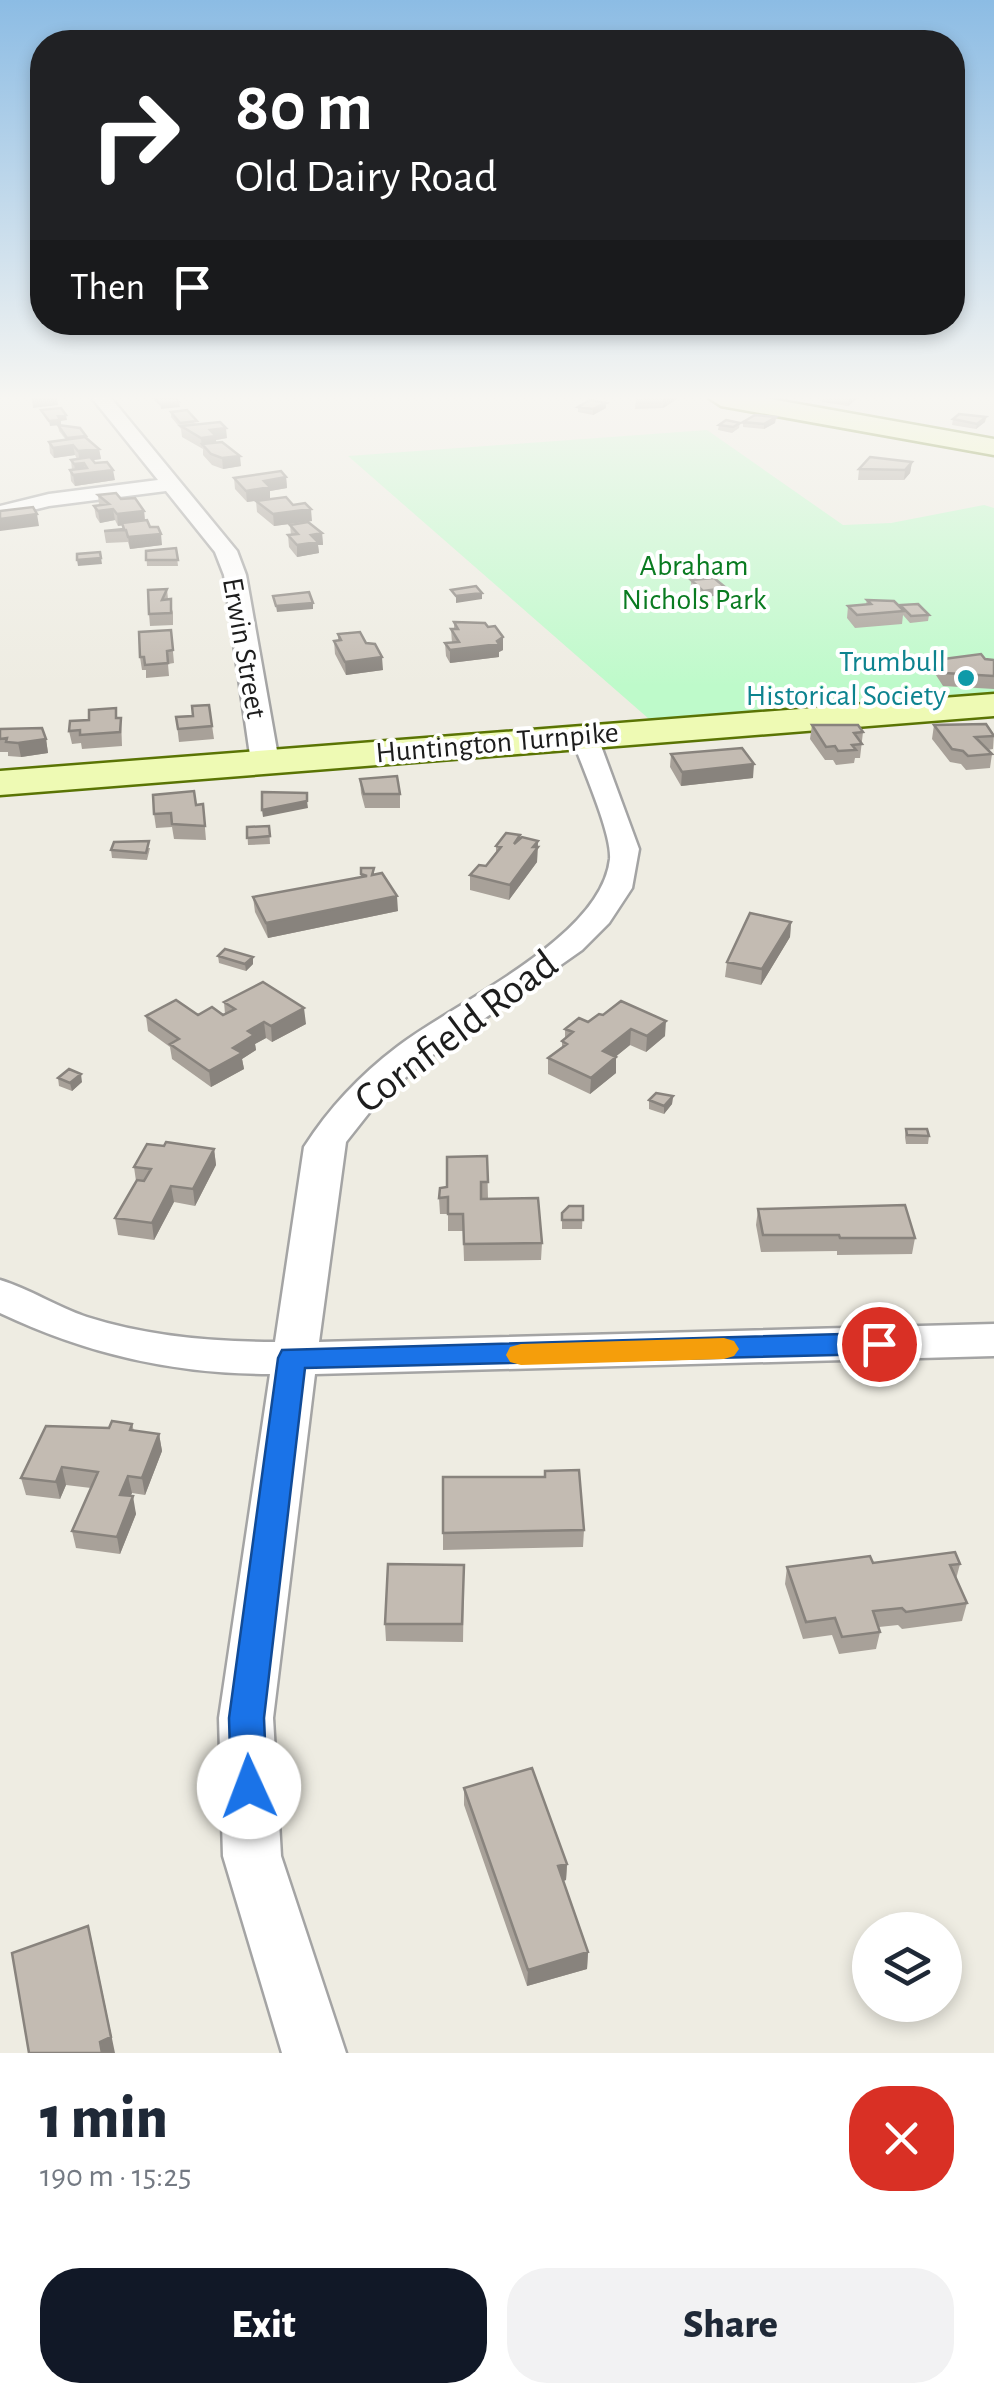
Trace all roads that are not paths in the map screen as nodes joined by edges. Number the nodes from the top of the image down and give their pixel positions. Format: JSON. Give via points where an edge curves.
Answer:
{"nodes":[{"id":1,"x":97,"y":494,"type":"edge"},
{"id":2,"x":182,"y":494,"type":"edge"},
{"id":3,"x":0,"y":512,"type":"edge"},
{"id":4,"x":994,"y":705,"type":"edge"},
{"id":5,"x":584,"y":734,"type":"junction"},
{"id":6,"x":265,"y":762,"type":"junction"},
{"id":7,"x":0,"y":783,"type":"edge"},
{"id":8,"x":0,"y":1296,"type":"edge"},
{"id":9,"x":994,"y":1340,"type":"edge"},
{"id":10,"x":292,"y":1358,"type":"junction"},
{"id":11,"x":314,"y":2053,"type":"edge"}],
"edges":[{"from":1,"to":3,"type":"street"},
{"from":2,"to":6,"type":"street","name":"Erwin Street","via":[[226,551],[235,576]]},
{"from":4,"to":5,"type":"main road","name":"Huntington Turnpike"},
{"from":5,"to":6,"type":"main road","name":"Huntington Turnpike"},
{"from":5,"to":10,"type":"street","name":"Cornfield Road","via":[[626,855],[614,899],[578,938],[411,1052],[343,1114],[322,1147]]},
{"from":6,"to":7,"type":"main road","name":"Huntington Turnpike"},
{"from":8,"to":10,"type":"street","via":[[76,1330],[162,1350]]},
{"from":9,"to":10,"type":"street"},
{"from":10,"to":11,"type":"street","name":"Cornfield Road","via":[[246,1718],[252,1856]]}]}
